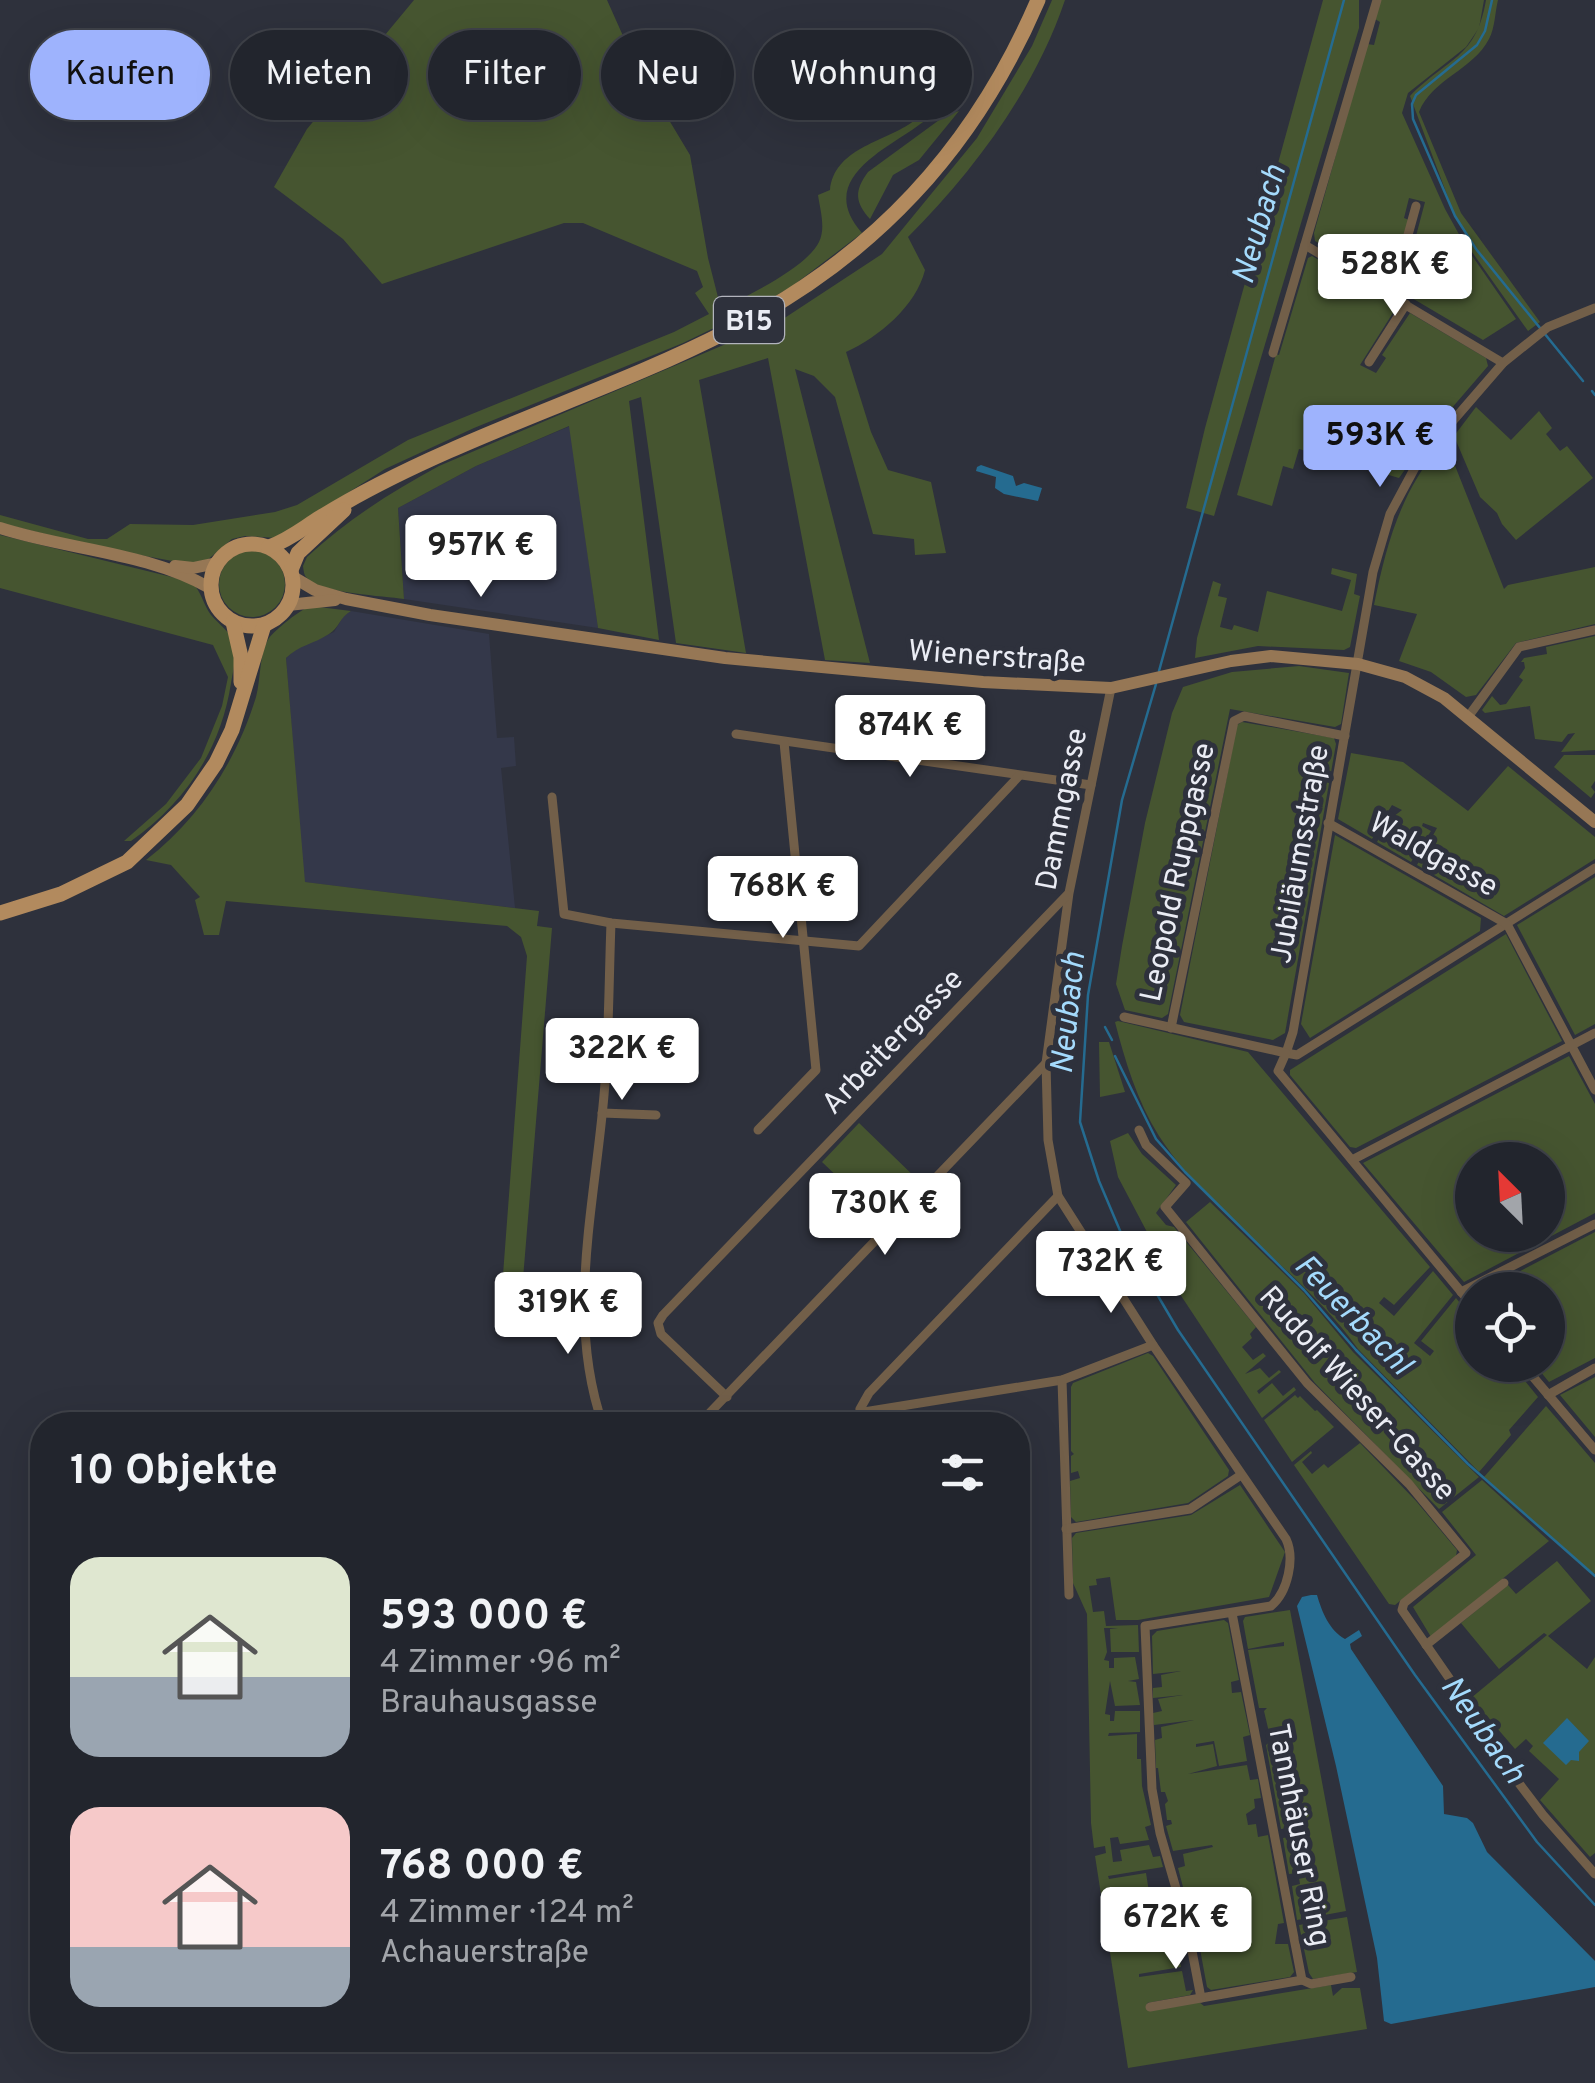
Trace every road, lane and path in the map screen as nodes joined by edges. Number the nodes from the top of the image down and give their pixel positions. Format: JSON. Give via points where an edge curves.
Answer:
{"nodes":[{"id":1,"x":1038,"y":0,"type":"edge"},
{"id":2,"x":1377,"y":0,"type":"edge"},
{"id":3,"x":1416,"y":206,"type":"dead end"},
{"id":4,"x":1305,"y":245,"type":"junction"},
{"id":5,"x":1384,"y":291,"type":"junction"},
{"id":6,"x":1406,"y":304,"type":"junction"},
{"id":7,"x":1595,"y":308,"type":"edge"},
{"id":8,"x":1273,"y":353,"type":"dead end"},
{"id":9,"x":1370,"y":362,"type":"dead end"},
{"id":10,"x":1502,"y":363,"type":"junction"},
{"id":11,"x":350,"y":504,"type":"junction"},
{"id":12,"x":0,"y":528,"type":"edge"},
{"id":13,"x":269,"y":547,"type":"junction"},
{"id":14,"x":138,"y":562,"type":"junction"},
{"id":15,"x":217,"y":563,"type":"junction"},
{"id":16,"x":292,"y":573,"type":"junction"},
{"id":17,"x":210,"y":588,"type":"junction"},
{"id":18,"x":346,"y":599,"type":"junction"},
{"id":19,"x":288,"y":606,"type":"junction"},
{"id":20,"x":233,"y":622,"type":"junction"},
{"id":21,"x":264,"y":625,"type":"junction"},
{"id":22,"x":1595,"y":630,"type":"edge"},
{"id":23,"x":1358,"y":664,"type":"junction"},
{"id":24,"x":1111,"y":688,"type":"junction"},
{"id":25,"x":240,"y":700,"type":"junction"},
{"id":26,"x":1468,"y":717,"type":"junction"},
{"id":27,"x":736,"y":734,"type":"dead end"},
{"id":28,"x":1346,"y":736,"type":"junction"},
{"id":29,"x":784,"y":742,"type":"junction"},
{"id":30,"x":1019,"y":776,"type":"junction"},
{"id":31,"x":1090,"y":785,"type":"junction"},
{"id":32,"x":552,"y":797,"type":"dead end"},
{"id":33,"x":1595,"y":822,"type":"edge"},
{"id":34,"x":1328,"y":824,"type":"junction"},
{"id":35,"x":1595,"y":868,"type":"edge"},
{"id":36,"x":1069,"y":893,"type":"junction"},
{"id":37,"x":0,"y":912,"type":"edge"},
{"id":38,"x":611,"y":922,"type":"junction"},
{"id":39,"x":1508,"y":924,"type":"junction"},
{"id":40,"x":802,"y":942,"type":"junction"},
{"id":41,"x":1124,"y":1017,"type":"dead end"},
{"id":42,"x":1171,"y":1028,"type":"junction"},
{"id":43,"x":1595,"y":1033,"type":"edge"},
{"id":44,"x":1572,"y":1046,"type":"junction"},
{"id":45,"x":1286,"y":1053,"type":"junction"},
{"id":46,"x":606,"y":1058,"type":"junction"},
{"id":47,"x":654,"y":1060,"type":"dead end"},
{"id":48,"x":1046,"y":1063,"type":"junction"},
{"id":49,"x":1595,"y":1090,"type":"edge"},
{"id":50,"x":602,"y":1113,"type":"junction"},
{"id":51,"x":656,"y":1115,"type":"dead end"},
{"id":52,"x":758,"y":1130,"type":"dead end"},
{"id":53,"x":1139,"y":1130,"type":"dead end"},
{"id":54,"x":1352,"y":1160,"type":"junction"},
{"id":55,"x":1058,"y":1196,"type":"junction"},
{"id":56,"x":1595,"y":1224,"type":"edge"},
{"id":57,"x":1501,"y":1272,"type":"edge"},
{"id":58,"x":1455,"y":1284,"type":"edge"},
{"id":59,"x":1152,"y":1345,"type":"junction"},
{"id":60,"x":1595,"y":1368,"type":"edge"},
{"id":61,"x":1062,"y":1380,"type":"junction"},
{"id":62,"x":1537,"y":1382,"type":"edge"},
{"id":63,"x":1548,"y":1395,"type":"junction"},
{"id":64,"x":727,"y":1397,"type":"junction"},
{"id":65,"x":600,"y":1412,"type":"edge"},
{"id":66,"x":711,"y":1412,"type":"edge"},
{"id":67,"x":1595,"y":1450,"type":"edge"},
{"id":68,"x":1240,"y":1475,"type":"junction"},
{"id":69,"x":1066,"y":1529,"type":"junction"},
{"id":70,"x":1504,"y":1582,"type":"dead end"},
{"id":71,"x":1068,"y":1595,"type":"dead end"},
{"id":72,"x":1232,"y":1613,"type":"junction"},
{"id":73,"x":1423,"y":1641,"type":"junction"},
{"id":74,"x":1595,"y":1874,"type":"edge"},
{"id":75,"x":1351,"y":1978,"type":"dead end"},
{"id":76,"x":1302,"y":1980,"type":"junction"},
{"id":77,"x":1201,"y":1998,"type":"junction"},
{"id":78,"x":1150,"y":2006,"type":"dead end"}],
"edges":[{"from":1,"to":11,"type":"main road","number":"B15","via":[[958,142],[886,223],[817,280],[728,332],[409,468]]},
{"from":2,"to":4,"type":"street"},
{"from":3,"to":5,"type":"street"},
{"from":4,"to":5,"type":"street"},
{"from":4,"to":8,"type":"street"},
{"from":5,"to":6,"type":"street"},
{"from":6,"to":9,"type":"street"},
{"from":6,"to":10,"type":"street"},
{"from":7,"to":10,"type":"street","name":"Jubiläumsstraße","via":[[1548,327]]},
{"from":10,"to":23,"type":"street","name":"Jubiläumsstraße","via":[[1402,488],[1378,546]]},
{"from":11,"to":13,"type":"main road","number":"B15"},
{"from":11,"to":16,"type":"main road","number":"B15","via":[[298,553]]},
{"from":12,"to":14,"type":"street"},
{"from":13,"to":15,"type":"main road","number":"B15","via":[[244,544]]},
{"from":13,"to":16,"type":"main road"},
{"from":14,"to":15,"type":"street","via":[[193,568]]},
{"from":14,"to":17,"type":"street"},
{"from":15,"to":17,"type":"main road"},
{"from":16,"to":18,"type":"street","name":"Wienerstraße","via":[[314,590]]},
{"from":16,"to":19,"type":"main road","number":"B15"},
{"from":17,"to":20,"type":"main road"},
{"from":18,"to":19,"type":"street","name":"Wienerstraße"},
{"from":18,"to":24,"type":"street","name":"Wienerstraße","via":[[726,658]]},
{"from":19,"to":21,"type":"main road"},
{"from":20,"to":21,"type":"main road"},
{"from":20,"to":25,"type":"main road","via":[[242,658]]},
{"from":21,"to":25,"type":"main road"},
{"from":22,"to":26,"type":"street","via":[[1516,649]]},
{"from":23,"to":24,"type":"street","name":"Wienerstraße","via":[[1271,656]]},
{"from":23,"to":26,"type":"street","name":"Wienerstraße","via":[[1405,677]]},
{"from":23,"to":28,"type":"street","name":"Jubiläumsstraße"},
{"from":24,"to":31,"type":"street","name":"Dammgasse"},
{"from":25,"to":37,"type":"main road","via":[[216,763],[158,836],[101,876]]},
{"from":26,"to":33,"type":"street","name":"Wienerstraße"},
{"from":27,"to":29,"type":"street"},
{"from":28,"to":34,"type":"street","name":"Jubiläumsstraße"},
{"from":28,"to":42,"type":"street","name":"Leopold Ruppgasse","via":[[1244,716],[1234,721]]},
{"from":29,"to":30,"type":"street"},
{"from":29,"to":40,"type":"street"},
{"from":30,"to":31,"type":"street"},
{"from":30,"to":40,"type":"street","via":[[859,946]]},
{"from":31,"to":36,"type":"street","name":"Dammgasse"},
{"from":32,"to":38,"type":"street","via":[[564,914]]},
{"from":34,"to":39,"type":"street","name":"Waldgasse"},
{"from":34,"to":45,"type":"street","name":"Jubiläumsstraße"},
{"from":35,"to":39,"type":"street"},
{"from":36,"to":48,"type":"street","name":"Dammgasse"},
{"from":36,"to":64,"type":"street","name":"Arbeitergasse","via":[[663,1315],[661,1334]]},
{"from":38,"to":40,"type":"street"},
{"from":38,"to":46,"type":"street"},
{"from":39,"to":44,"type":"street","name":"Waldgasse"},
{"from":39,"to":45,"type":"street","via":[[1297,1055]]},
{"from":40,"to":52,"type":"street","via":[[816,1070]]},
{"from":41,"to":42,"type":"street"},
{"from":42,"to":45,"type":"street"},
{"from":43,"to":44,"type":"street"},
{"from":44,"to":49,"type":"street","name":"Waldgasse"},
{"from":44,"to":54,"type":"street"},
{"from":45,"to":54,"type":"street","via":[[1278,1072]]},
{"from":46,"to":47,"type":"street"},
{"from":46,"to":50,"type":"street"},
{"from":48,"to":55,"type":"street","name":"Dammgasse"},
{"from":48,"to":64,"type":"street"},
{"from":50,"to":51,"type":"street"},
{"from":50,"to":65,"type":"street","via":[[584,1281],[584,1325]]},
{"from":53,"to":73,"type":"street","name":"Rudolf Wieser-Gasse","via":[[1146,1146],[1186,1183],[1165,1207],[1307,1383],[1409,1484],[1466,1553],[1402,1606]]},
{"from":54,"to":58,"type":"street"},
{"from":55,"to":59,"type":"street","name":"Dammgasse"},
{"from":55,"to":61,"type":"street","via":[[860,1409]]},
{"from":56,"to":57,"type":"street"},
{"from":59,"to":61,"type":"street"},
{"from":59,"to":68,"type":"street","name":"Dammgasse"},
{"from":60,"to":63,"type":"street"},
{"from":61,"to":69,"type":"street"},
{"from":62,"to":63,"type":"street"},
{"from":63,"to":67,"type":"street"},
{"from":64,"to":66,"type":"street"},
{"from":68,"to":69,"type":"street","via":[[1190,1509]]},
{"from":68,"to":72,"type":"street","name":"Dammgasse","via":[[1292,1558],[1279,1599]]},
{"from":69,"to":71,"type":"street"},
{"from":70,"to":73,"type":"street"},
{"from":72,"to":76,"type":"street","name":"Tannhäuser Ring"},
{"from":72,"to":77,"type":"street","via":[[1145,1626],[1152,1788]]},
{"from":73,"to":74,"type":"street","via":[[1456,1688],[1456,1700]]},
{"from":75,"to":76,"type":"street"},
{"from":76,"to":77,"type":"street","name":"Tannhäuser Ring"},
{"from":77,"to":78,"type":"street","name":"Tannhäuser Ring"}]}
